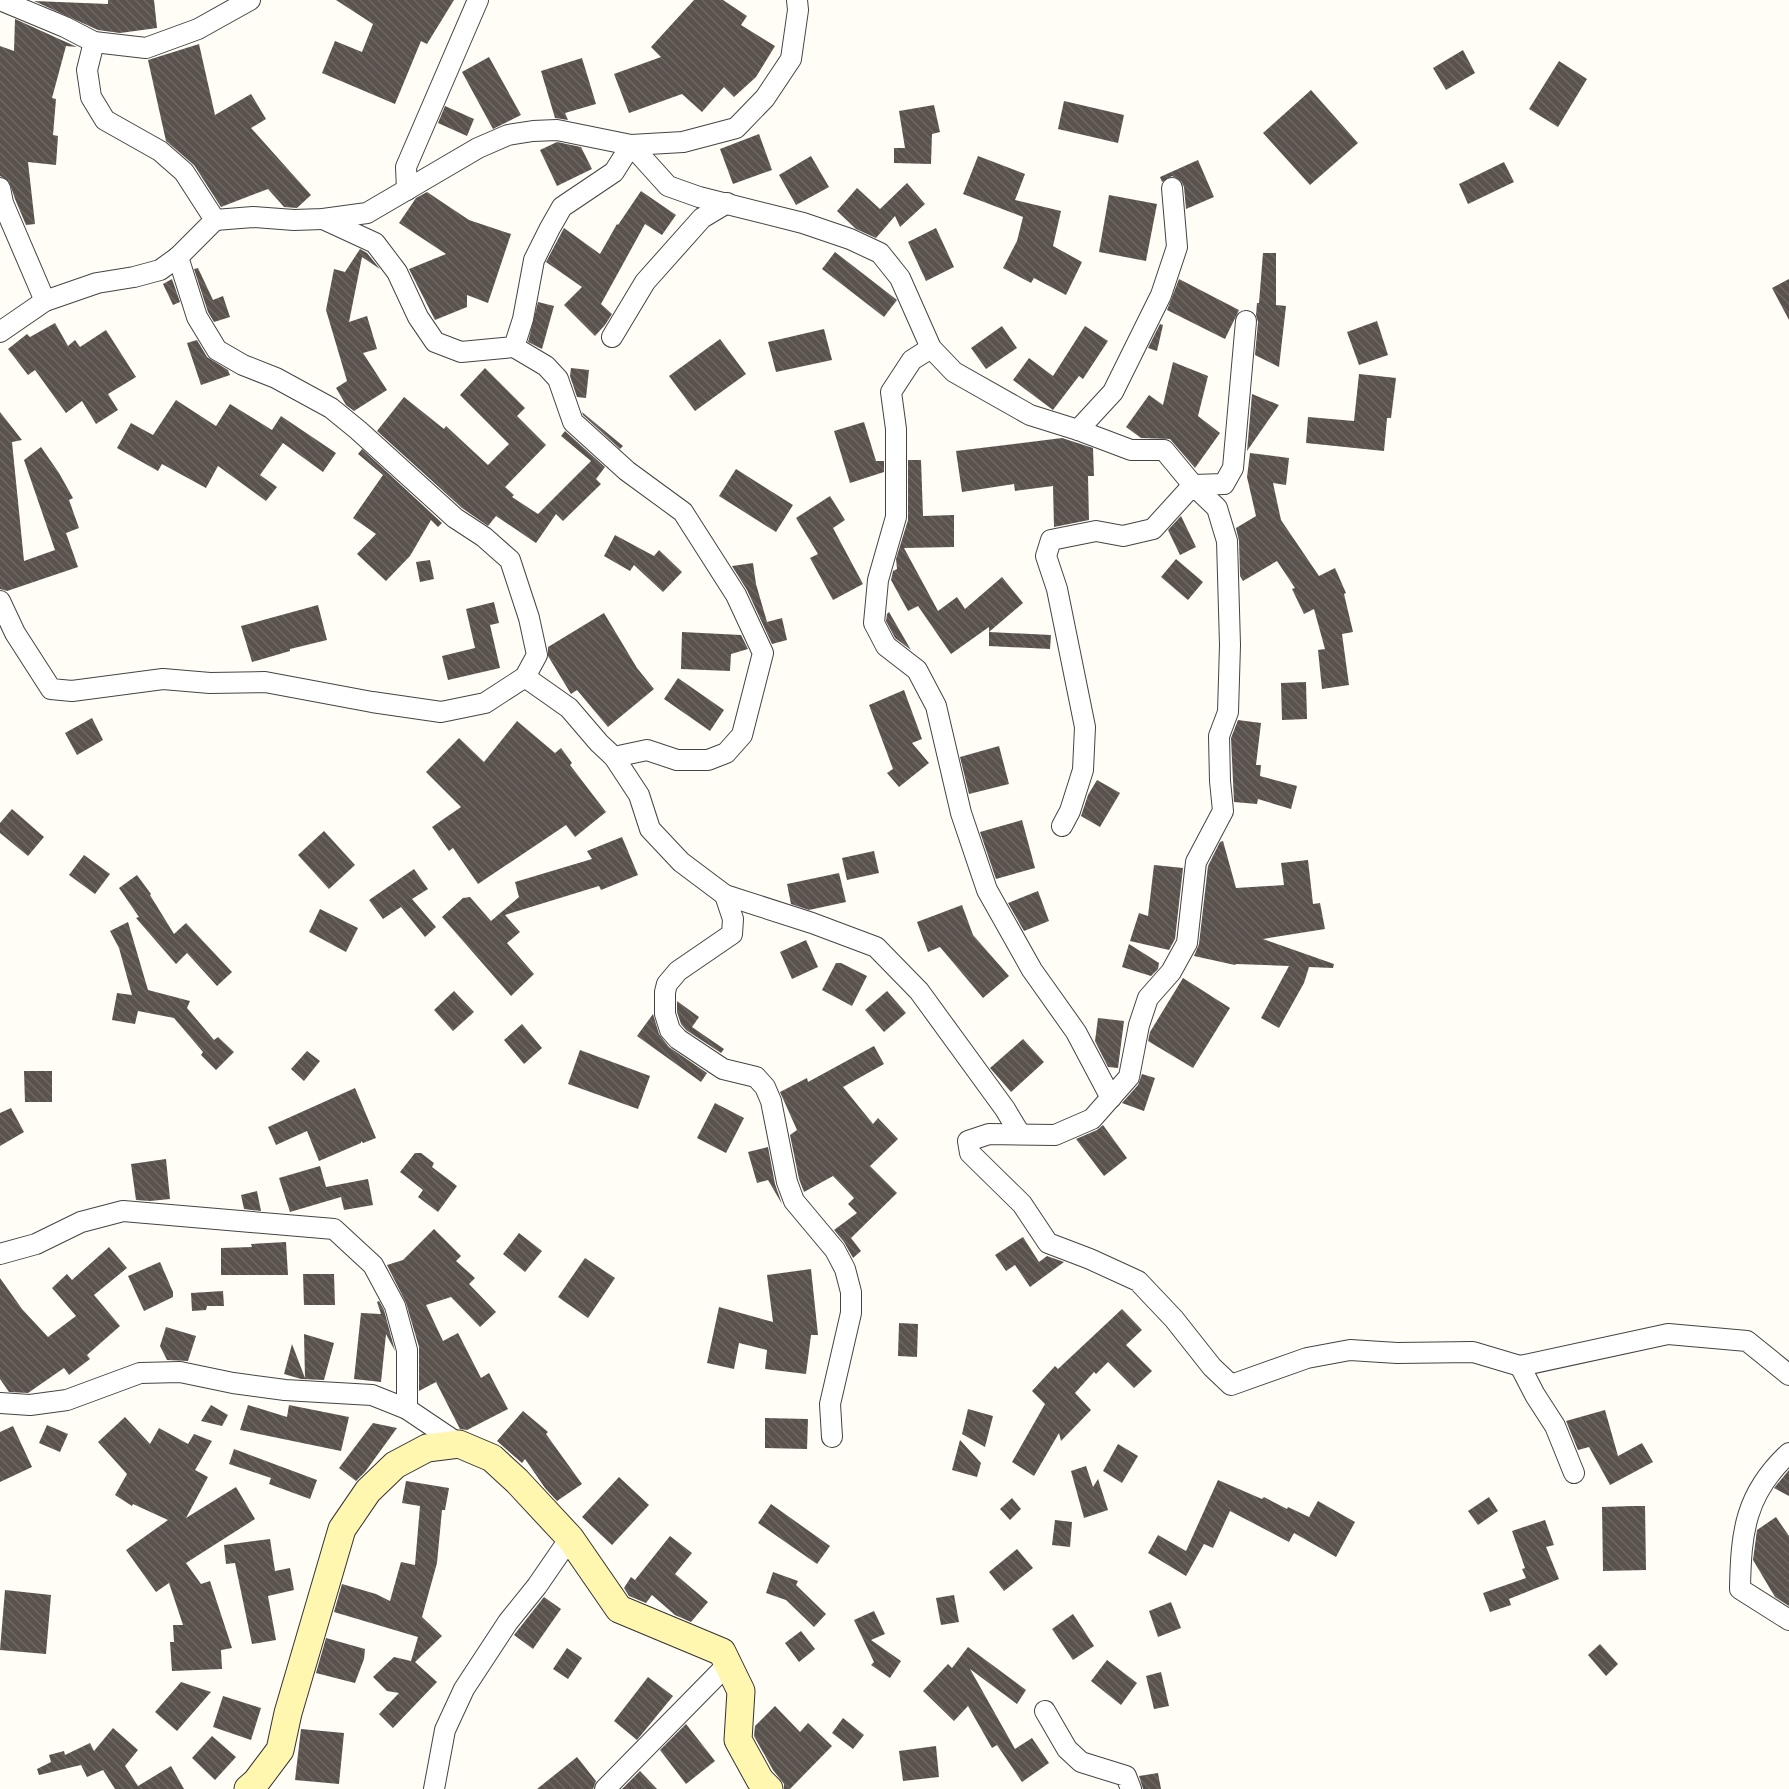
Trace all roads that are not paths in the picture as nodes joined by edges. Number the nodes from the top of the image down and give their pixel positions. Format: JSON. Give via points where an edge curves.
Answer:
{"nodes":[{"id":1,"x":0,"y":0,"type":"edge"},
{"id":2,"x":250,"y":0,"type":"edge"},
{"id":3,"x":478,"y":0,"type":"edge"},
{"id":4,"x":797,"y":0,"type":"edge"},
{"id":5,"x":94,"y":42,"type":"junction"},
{"id":6,"x":631,"y":145,"type":"junction"},
{"id":7,"x":0,"y":188,"type":"edge"},
{"id":8,"x":1172,"y":188,"type":"dead end"},
{"id":9,"x":407,"y":190,"type":"junction"},
{"id":10,"x":727,"y":203,"type":"junction"},
{"id":11,"x":323,"y":219,"type":"junction"},
{"id":12,"x":214,"y":220,"type":"junction"},
{"id":13,"x":178,"y":257,"type":"junction"},
{"id":14,"x":45,"y":301,"type":"junction"},
{"id":15,"x":1246,"y":321,"type":"dead end"},
{"id":16,"x":0,"y":332,"type":"edge"},
{"id":17,"x":612,"y":337,"type":"dead end"},
{"id":18,"x":514,"y":347,"type":"junction"},
{"id":19,"x":931,"y":348,"type":"junction"},
{"id":20,"x":1078,"y":430,"type":"junction"},
{"id":21,"x":1193,"y":485,"type":"junction"},
{"id":22,"x":0,"y":601,"type":"edge"},
{"id":23,"x":525,"y":677,"type":"junction"},
{"id":24,"x":614,"y":757,"type":"junction"},
{"id":25,"x":1062,"y":826,"type":"dead end"},
{"id":26,"x":725,"y":895,"type":"junction"},
{"id":27,"x":1111,"y":1098,"type":"junction"},
{"id":28,"x":1020,"y":1134,"type":"junction"},
{"id":29,"x":0,"y":1254,"type":"edge"},
{"id":30,"x":1520,"y":1366,"type":"junction"},
{"id":31,"x":1789,"y":1375,"type":"edge"},
{"id":32,"x":0,"y":1402,"type":"edge"},
{"id":33,"x":407,"y":1409,"type":"junction"},
{"id":34,"x":832,"y":1437,"type":"dead end"},
{"id":35,"x":459,"y":1444,"type":"junction"},
{"id":36,"x":1789,"y":1453,"type":"edge"},
{"id":37,"x":1574,"y":1473,"type":"dead end"},
{"id":38,"x":570,"y":1538,"type":"junction"},
{"id":39,"x":1789,"y":1620,"type":"edge"},
{"id":40,"x":728,"y":1664,"type":"junction"},
{"id":41,"x":1045,"y":1711,"type":"dead end"},
{"id":42,"x":248,"y":1789,"type":"edge"},
{"id":43,"x":434,"y":1789,"type":"edge"},
{"id":44,"x":605,"y":1789,"type":"edge"},
{"id":45,"x":769,"y":1789,"type":"edge"},
{"id":46,"x":1131,"y":1789,"type":"edge"}],
"edges":[{"from":1,"to":5,"type":"street"},
{"from":2,"to":5,"type":"street","via":[[198,29],[146,48]]},
{"from":3,"to":9,"type":"street","via":[[406,167]]},
{"from":4,"to":6,"type":"street","via":[[791,59],[765,98],[736,128],[683,142]]},
{"from":5,"to":12,"type":"street","via":[[87,70],[89,88],[105,120],[160,151],[184,172]]},
{"from":6,"to":9,"type":"street","via":[[557,130],[508,135]]},
{"from":6,"to":10,"type":"street","via":[[668,186]]},
{"from":6,"to":18,"type":"street","via":[[614,172],[562,207],[534,260]]},
{"from":7,"to":14,"type":"street"},
{"from":8,"to":20,"type":"street","via":[[1177,248],[1161,295],[1113,392]]},
{"from":9,"to":11,"type":"street","via":[[367,213]]},
{"from":10,"to":17,"type":"street","via":[[702,218],[645,282]]},
{"from":10,"to":19,"type":"street","via":[[850,239],[880,253],[900,278]]},
{"from":11,"to":12,"type":"street"},
{"from":11,"to":18,"type":"street","via":[[375,243],[397,272],[418,317],[435,342],[461,352]]},
{"from":12,"to":13,"type":"street"},
{"from":13,"to":14,"type":"street","via":[[160,270],[97,283]]},
{"from":13,"to":23,"type":"street","via":[[197,317],[217,350],[331,408],[455,518],[510,560],[537,655]]},
{"from":14,"to":16,"type":"street"},
{"from":15,"to":21,"type":"street","via":[[1233,468],[1224,484]]},
{"from":18,"to":24,"type":"street","via":[[546,366],[558,379],[573,422],[627,471],[683,512],[736,595],[763,653],[742,735],[726,753],[708,760],[677,760],[647,750]]},
{"from":19,"to":20,"type":"street","via":[[954,372],[1030,415]]},
{"from":19,"to":27,"type":"street","via":[[912,360],[891,392],[896,429],[896,517],[878,580],[874,623],[886,646],[917,670],[936,706],[961,813],[987,890],[1032,970],[1077,1032]]},
{"from":20,"to":21,"type":"street","via":[[1131,450],[1164,450]]},
{"from":21,"to":25,"type":"street","via":[[1154,529],[1123,536],[1096,531],[1051,540],[1046,556],[1057,589],[1086,727],[1083,770]]},
{"from":21,"to":27,"type":"street","via":[[1217,508],[1227,541],[1228,712],[1219,736],[1223,811],[1196,862],[1187,943],[1171,972],[1148,998],[1129,1077]]},
{"from":22,"to":23,"type":"street","via":[[15,633],[51,689],[72,691],[163,679],[265,682],[441,712],[485,703]]},
{"from":23,"to":24,"type":"street","via":[[569,708]]},
{"from":24,"to":26,"type":"street","via":[[639,795],[650,829],[681,862]]},
{"from":26,"to":28,"type":"street","via":[[876,947],[919,991]]},
{"from":26,"to":34,"type":"street","via":[[733,919],[732,934],[678,971],[665,992],[665,1014],[678,1039],[723,1069],[756,1077],[765,1087],[794,1201],[835,1250],[845,1269],[852,1292],[851,1312],[830,1404]]},
{"from":27,"to":28,"type":"street","via":[[1092,1119],[1055,1135]]},
{"from":28,"to":30,"type":"street","via":[[988,1134],[968,1141],[970,1153],[1022,1204],[1048,1243],[1138,1281],[1231,1385],[1307,1358],[1350,1350],[1473,1352]]},
{"from":29,"to":33,"type":"street","via":[[36,1244],[81,1222],[123,1211],[334,1229],[373,1265],[395,1306],[407,1350]]},
{"from":30,"to":31,"type":"street","via":[[1668,1334],[1747,1341]]},
{"from":30,"to":37,"type":"street","via":[[1555,1426]]},
{"from":32,"to":33,"type":"street","via":[[30,1405],[67,1400],[140,1373],[180,1372],[285,1390],[372,1395]]},
{"from":33,"to":35,"type":"street"},
{"from":35,"to":38,"type":"street","via":[[492,1458]]},
{"from":35,"to":42,"type":"street","via":[[427,1448],[395,1465],[368,1491],[342,1529],[279,1750]]},
{"from":36,"to":39,"type":"street","via":[[1774,1467],[1748,1512],[1741,1546],[1740,1589]]},
{"from":38,"to":40,"type":"street","via":[[619,1609],[722,1652]]},
{"from":38,"to":43,"type":"street","via":[[464,1689],[446,1730]]},
{"from":40,"to":44,"type":"street"},
{"from":40,"to":45,"type":"street","via":[[741,1691],[738,1740],[759,1780]]},
{"from":41,"to":46,"type":"street","via":[[1067,1749],[1081,1762],[1126,1776]]}]}
